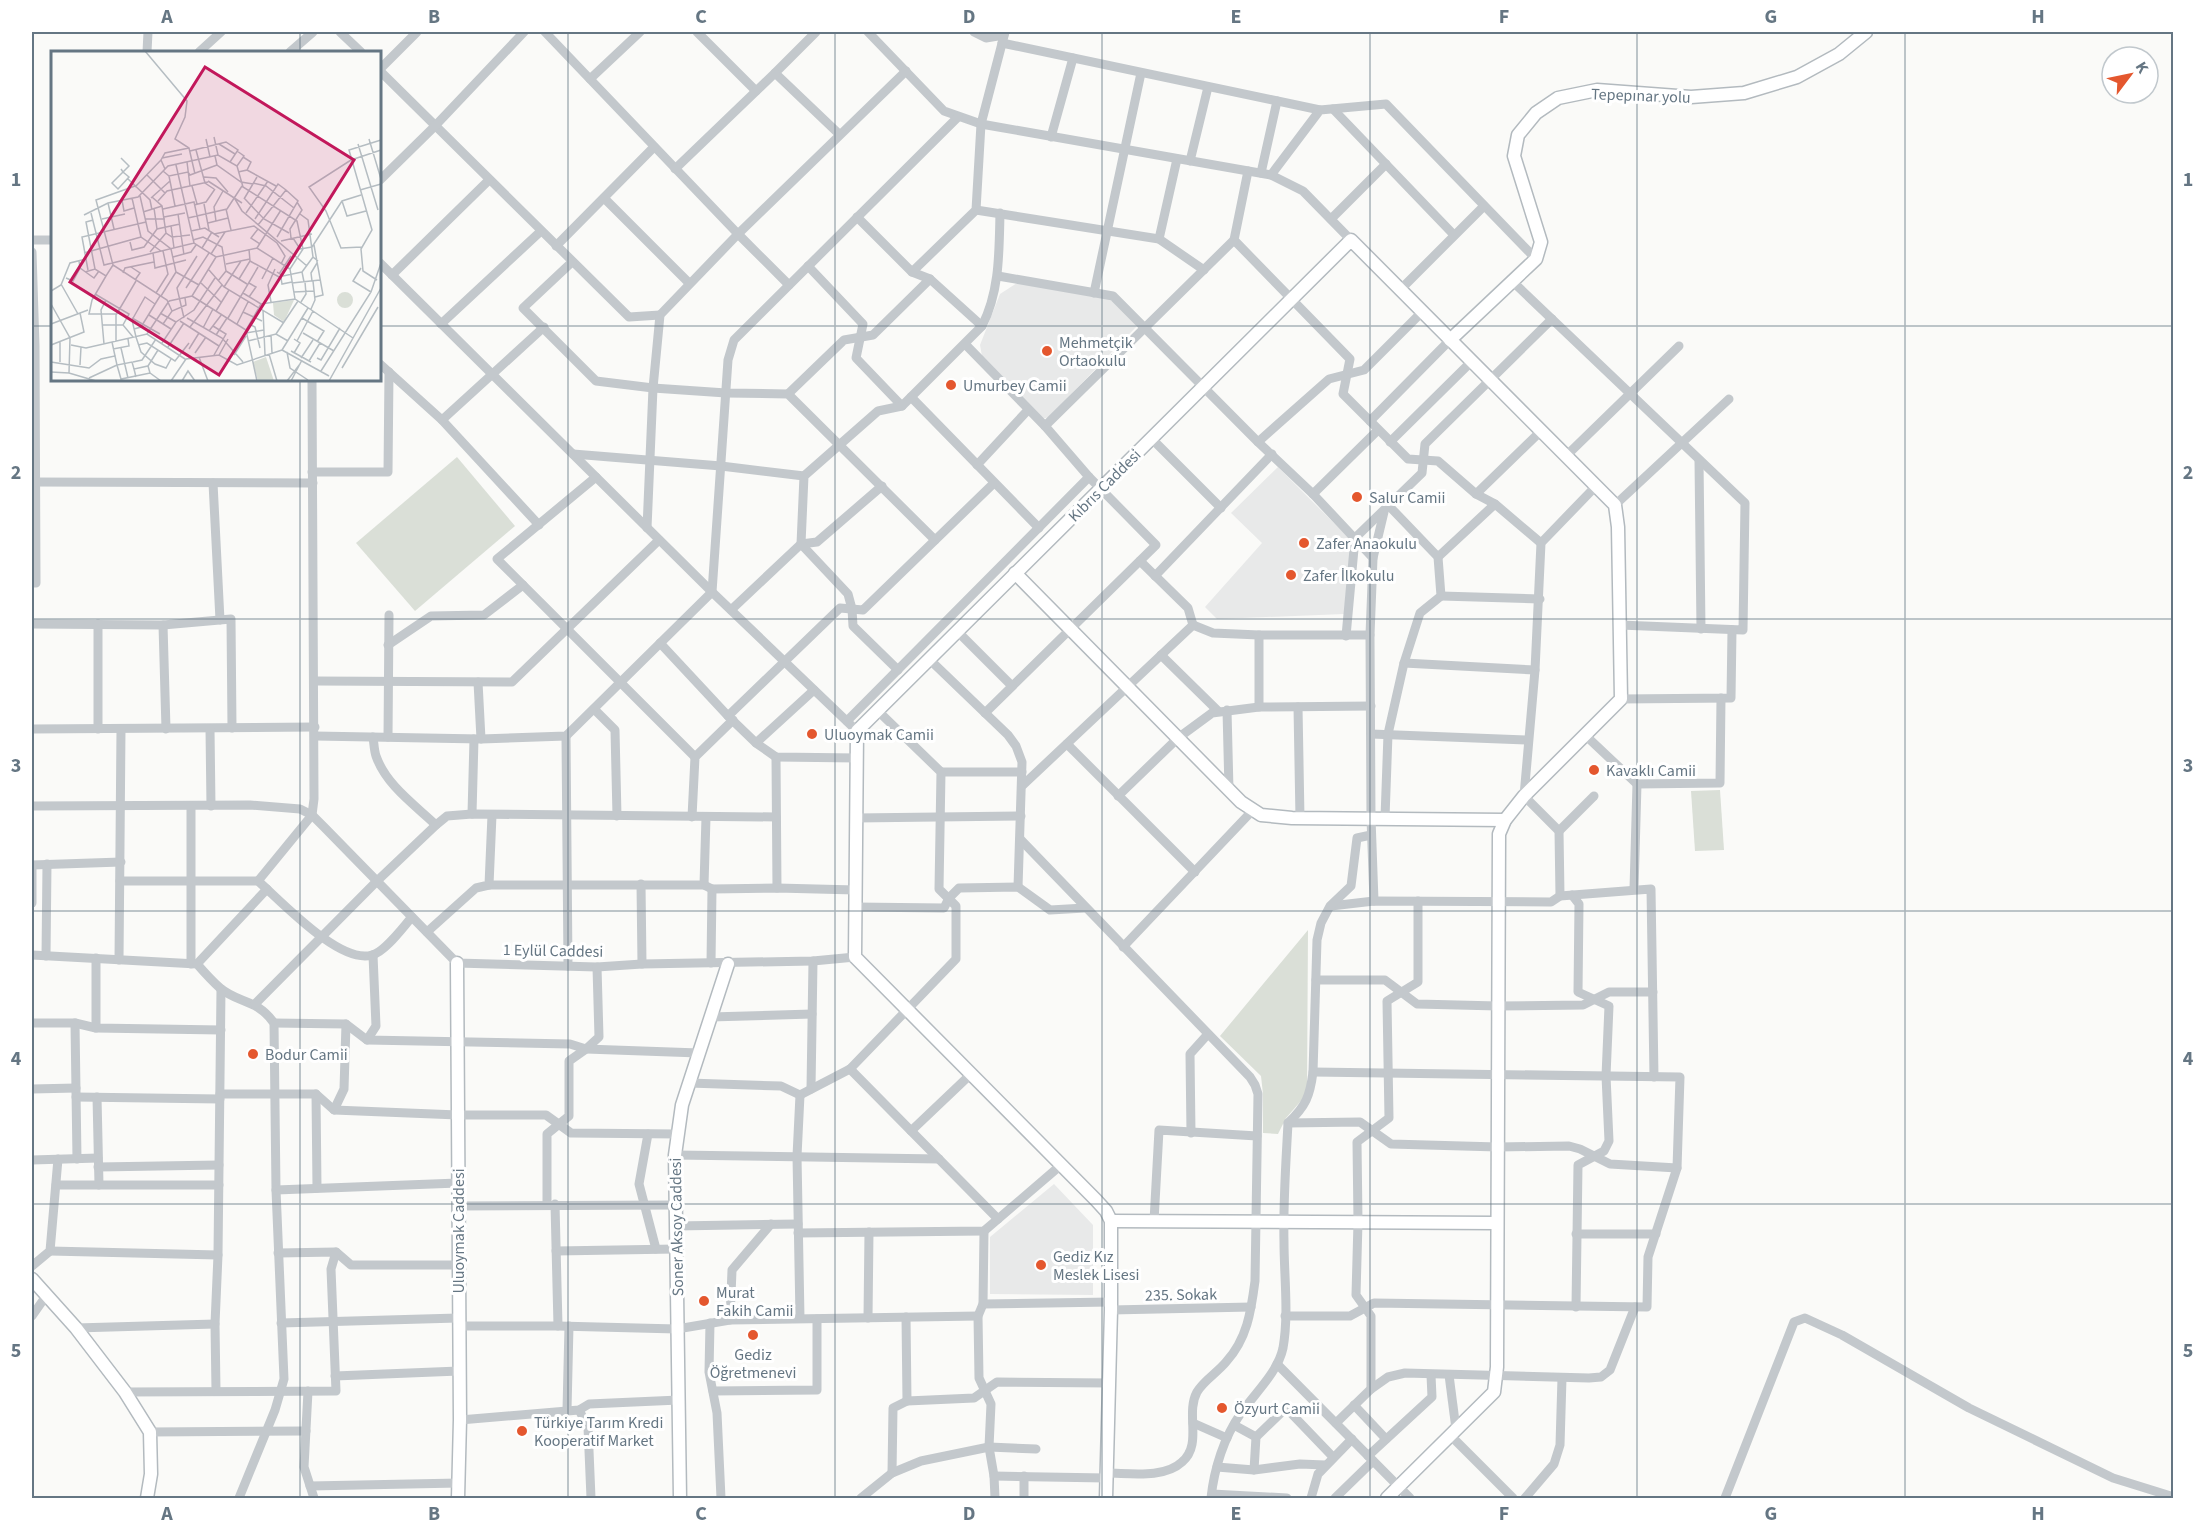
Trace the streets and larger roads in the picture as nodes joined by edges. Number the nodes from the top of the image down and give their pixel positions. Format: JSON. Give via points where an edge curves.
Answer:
{"nodes":[{"id":1,"x":148,"y":32,"type":"edge"},
{"id":2,"x":221,"y":32,"type":"edge"},
{"id":3,"x":313,"y":32,"type":"edge"},
{"id":4,"x":340,"y":32,"type":"edge"},
{"id":5,"x":417,"y":32,"type":"edge"},
{"id":6,"x":524,"y":32,"type":"edge"},
{"id":7,"x":545,"y":32,"type":"edge"},
{"id":8,"x":640,"y":32,"type":"edge"},
{"id":9,"x":697,"y":32,"type":"edge"},
{"id":10,"x":816,"y":32,"type":"edge"},
{"id":11,"x":868,"y":32,"type":"edge"},
{"id":12,"x":974,"y":32,"type":"edge"},
{"id":13,"x":1866,"y":32,"type":"edge"},
{"id":14,"x":1003,"y":37,"type":"edge"},
{"id":15,"x":147,"y":51,"type":"edge"},
{"id":16,"x":200,"y":51,"type":"edge"},
{"id":17,"x":291,"y":51,"type":"edge"},
{"id":18,"x":360,"y":51,"type":"edge"},
{"id":19,"x":1073,"y":58,"type":"junction"},
{"id":20,"x":381,"y":69,"type":"edge"},
{"id":21,"x":381,"y":71,"type":"edge"},
{"id":22,"x":906,"y":71,"type":"junction"},
{"id":23,"x":1141,"y":73,"type":"junction"},
{"id":24,"x":775,"y":74,"type":"junction"},
{"id":25,"x":590,"y":79,"type":"junction"},
{"id":26,"x":1208,"y":87,"type":"junction"},
{"id":27,"x":756,"y":91,"type":"junction"},
{"id":28,"x":1277,"y":101,"type":"junction"},
{"id":29,"x":1333,"y":109,"type":"junction"},
{"id":30,"x":1320,"y":110,"type":"junction"},
{"id":31,"x":958,"y":117,"type":"junction"},
{"id":32,"x":981,"y":124,"type":"junction"},
{"id":33,"x":435,"y":126,"type":"junction"},
{"id":34,"x":839,"y":134,"type":"junction"},
{"id":35,"x":1052,"y":136,"type":"junction"},
{"id":36,"x":654,"y":147,"type":"junction"},
{"id":37,"x":1124,"y":150,"type":"junction"},
{"id":38,"x":1177,"y":159,"type":"junction"},
{"id":39,"x":1190,"y":161,"type":"junction"},
{"id":40,"x":1386,"y":164,"type":"junction"},
{"id":41,"x":675,"y":169,"type":"junction"},
{"id":42,"x":1248,"y":171,"type":"junction"},
{"id":43,"x":1261,"y":173,"type":"junction"},
{"id":44,"x":1271,"y":175,"type":"junction"},
{"id":45,"x":381,"y":179,"type":"edge"},
{"id":46,"x":489,"y":180,"type":"junction"},
{"id":47,"x":604,"y":198,"type":"junction"},
{"id":48,"x":1484,"y":206,"type":"junction"},
{"id":49,"x":976,"y":210,"type":"junction"},
{"id":50,"x":1000,"y":213,"type":"junction"},
{"id":51,"x":857,"y":217,"type":"junction"},
{"id":52,"x":1330,"y":219,"type":"junction"},
{"id":53,"x":541,"y":231,"type":"junction"},
{"id":54,"x":1108,"y":231,"type":"junction"},
{"id":55,"x":738,"y":234,"type":"junction"},
{"id":56,"x":1454,"y":235,"type":"junction"},
{"id":57,"x":1159,"y":239,"type":"junction"},
{"id":58,"x":32,"y":240,"type":"edge"},
{"id":59,"x":51,"y":240,"type":"edge"},
{"id":60,"x":1234,"y":240,"type":"junction"},
{"id":61,"x":1351,"y":240,"type":"junction"},
{"id":62,"x":556,"y":246,"type":"junction"},
{"id":63,"x":32,"y":252,"type":"edge"},
{"id":64,"x":1536,"y":259,"type":"junction"},
{"id":65,"x":572,"y":262,"type":"junction"},
{"id":66,"x":381,"y":264,"type":"edge"},
{"id":67,"x":808,"y":266,"type":"junction"},
{"id":68,"x":1204,"y":270,"type":"junction"},
{"id":69,"x":912,"y":272,"type":"junction"},
{"id":70,"x":392,"y":275,"type":"junction"},
{"id":71,"x":998,"y":276,"type":"junction"},
{"id":72,"x":930,"y":279,"type":"junction"},
{"id":73,"x":1512,"y":281,"type":"junction"},
{"id":74,"x":689,"y":283,"type":"junction"},
{"id":75,"x":789,"y":285,"type":"junction"},
{"id":76,"x":1400,"y":290,"type":"junction"},
{"id":77,"x":1094,"y":293,"type":"junction"},
{"id":78,"x":1291,"y":299,"type":"junction"},
{"id":79,"x":1422,"y":312,"type":"junction"},
{"id":80,"x":660,"y":315,"type":"junction"},
{"id":81,"x":1552,"y":319,"type":"junction"},
{"id":82,"x":441,"y":324,"type":"junction"},
{"id":83,"x":982,"y":326,"type":"junction"},
{"id":84,"x":544,"y":327,"type":"junction"},
{"id":85,"x":1145,"y":327,"type":"junction"},
{"id":86,"x":860,"y":339,"type":"junction"},
{"id":87,"x":1450,"y":340,"type":"junction"},
{"id":88,"x":965,"y":344,"type":"junction"},
{"id":89,"x":33,"y":346,"type":"edge"},
{"id":90,"x":1678,"y":346,"type":"dead end"},
{"id":91,"x":1471,"y":362,"type":"junction"},
{"id":92,"x":381,"y":365,"type":"edge"},
{"id":93,"x":389,"y":372,"type":"junction"},
{"id":94,"x":492,"y":374,"type":"junction"},
{"id":95,"x":1347,"y":374,"type":"junction"},
{"id":96,"x":312,"y":381,"type":"edge"},
{"id":97,"x":1491,"y":381,"type":"junction"},
{"id":98,"x":1203,"y":387,"type":"junction"},
{"id":99,"x":653,"y":388,"type":"junction"},
{"id":100,"x":726,"y":393,"type":"junction"},
{"id":101,"x":788,"y":394,"type":"junction"},
{"id":102,"x":1630,"y":394,"type":"junction"},
{"id":103,"x":911,"y":397,"type":"junction"},
{"id":104,"x":1729,"y":399,"type":"dead end"},
{"id":105,"x":902,"y":406,"type":"junction"},
{"id":106,"x":1028,"y":410,"type":"junction"},
{"id":107,"x":442,"y":420,"type":"junction"},
{"id":108,"x":1370,"y":421,"type":"junction"},
{"id":109,"x":1045,"y":426,"type":"junction"},
{"id":110,"x":1378,"y":430,"type":"junction"},
{"id":111,"x":1540,"y":430,"type":"junction"},
{"id":112,"x":1151,"y":438,"type":"junction"},
{"id":113,"x":1258,"y":442,"type":"junction"},
{"id":114,"x":1390,"y":442,"type":"junction"},
{"id":115,"x":839,"y":444,"type":"junction"},
{"id":116,"x":1682,"y":444,"type":"junction"},
{"id":117,"x":573,"y":454,"type":"junction"},
{"id":118,"x":1272,"y":454,"type":"junction"},
{"id":119,"x":1566,"y":456,"type":"junction"},
{"id":120,"x":1423,"y":460,"type":"junction"},
{"id":121,"x":1699,"y":460,"type":"junction"},
{"id":122,"x":649,"y":461,"type":"junction"},
{"id":123,"x":977,"y":465,"type":"junction"},
{"id":124,"x":721,"y":466,"type":"junction"},
{"id":125,"x":312,"y":472,"type":"junction"},
{"id":126,"x":804,"y":476,"type":"junction"},
{"id":127,"x":596,"y":477,"type":"junction"},
{"id":128,"x":1089,"y":477,"type":"junction"},
{"id":129,"x":34,"y":481,"type":"edge"},
{"id":130,"x":213,"y":483,"type":"junction"},
{"id":131,"x":313,"y":483,"type":"junction"},
{"id":132,"x":994,"y":483,"type":"junction"},
{"id":133,"x":882,"y":486,"type":"junction"},
{"id":134,"x":1596,"y":486,"type":"junction"},
{"id":135,"x":1100,"y":489,"type":"junction"},
{"id":136,"x":1314,"y":494,"type":"junction"},
{"id":137,"x":1476,"y":494,"type":"junction"},
{"id":138,"x":1495,"y":504,"type":"junction"},
{"id":139,"x":1615,"y":505,"type":"junction"},
{"id":140,"x":1221,"y":508,"type":"junction"},
{"id":141,"x":1386,"y":509,"type":"junction"},
{"id":142,"x":539,"y":525,"type":"junction"},
{"id":143,"x":647,"y":528,"type":"junction"},
{"id":144,"x":1039,"y":528,"type":"junction"},
{"id":145,"x":1355,"y":538,"type":"junction"},
{"id":146,"x":659,"y":540,"type":"junction"},
{"id":147,"x":935,"y":540,"type":"junction"},
{"id":148,"x":1540,"y":543,"type":"junction"},
{"id":149,"x":801,"y":544,"type":"junction"},
{"id":150,"x":1438,"y":557,"type":"junction"},
{"id":151,"x":1373,"y":558,"type":"junction"},
{"id":152,"x":1140,"y":561,"type":"junction"},
{"id":153,"x":1015,"y":573,"type":"junction"},
{"id":154,"x":1155,"y":576,"type":"junction"},
{"id":155,"x":32,"y":583,"type":"edge"},
{"id":156,"x":523,"y":585,"type":"junction"},
{"id":157,"x":712,"y":592,"type":"junction"},
{"id":158,"x":1441,"y":596,"type":"junction"},
{"id":159,"x":1540,"y":599,"type":"junction"},
{"id":160,"x":852,"y":609,"type":"junction"},
{"id":161,"x":731,"y":610,"type":"junction"},
{"id":162,"x":389,"y":615,"type":"dead end"},
{"id":163,"x":220,"y":620,"type":"junction"},
{"id":164,"x":32,"y":624,"type":"edge"},
{"id":165,"x":98,"y":624,"type":"junction"},
{"id":166,"x":163,"y":625,"type":"junction"},
{"id":167,"x":1193,"y":625,"type":"junction"},
{"id":168,"x":1620,"y":625,"type":"junction"},
{"id":169,"x":567,"y":629,"type":"junction"},
{"id":170,"x":1701,"y":629,"type":"junction"},
{"id":171,"x":1070,"y":630,"type":"junction"},
{"id":172,"x":1732,"y":630,"type":"junction"},
{"id":173,"x":957,"y":631,"type":"junction"},
{"id":174,"x":1259,"y":635,"type":"junction"},
{"id":175,"x":1370,"y":635,"type":"junction"},
{"id":176,"x":1347,"y":636,"type":"junction"},
{"id":177,"x":660,"y":643,"type":"junction"},
{"id":178,"x":388,"y":645,"type":"junction"},
{"id":179,"x":1161,"y":655,"type":"junction"},
{"id":180,"x":929,"y":659,"type":"junction"},
{"id":181,"x":784,"y":661,"type":"junction"},
{"id":182,"x":1404,"y":663,"type":"junction"},
{"id":183,"x":898,"y":670,"type":"junction"},
{"id":184,"x":1535,"y":670,"type":"junction"},
{"id":185,"x":315,"y":681,"type":"junction"},
{"id":186,"x":387,"y":681,"type":"junction"},
{"id":187,"x":478,"y":682,"type":"junction"},
{"id":188,"x":620,"y":683,"type":"junction"},
{"id":189,"x":1012,"y":686,"type":"junction"},
{"id":190,"x":1127,"y":687,"type":"junction"},
{"id":191,"x":814,"y":690,"type":"junction"},
{"id":192,"x":1721,"y":698,"type":"junction"},
{"id":193,"x":1621,"y":699,"type":"junction"},
{"id":194,"x":1371,"y":706,"type":"junction"},
{"id":195,"x":1259,"y":707,"type":"junction"},
{"id":196,"x":1298,"y":707,"type":"junction"},
{"id":197,"x":594,"y":709,"type":"junction"},
{"id":198,"x":877,"y":710,"type":"junction"},
{"id":199,"x":1223,"y":711,"type":"junction"},
{"id":200,"x":985,"y":713,"type":"junction"},
{"id":201,"x":730,"y":718,"type":"junction"},
{"id":202,"x":847,"y":721,"type":"junction"},
{"id":203,"x":232,"y":728,"type":"junction"},
{"id":204,"x":32,"y":729,"type":"edge"},
{"id":205,"x":98,"y":729,"type":"junction"},
{"id":206,"x":121,"y":729,"type":"junction"},
{"id":207,"x":166,"y":729,"type":"junction"},
{"id":208,"x":210,"y":729,"type":"junction"},
{"id":209,"x":857,"y":731,"type":"junction"},
{"id":210,"x":315,"y":732,"type":"junction"},
{"id":211,"x":1371,"y":734,"type":"junction"},
{"id":212,"x":1388,"y":734,"type":"junction"},
{"id":213,"x":1585,"y":735,"type":"junction"},
{"id":214,"x":567,"y":736,"type":"junction"},
{"id":215,"x":373,"y":737,"type":"junction"},
{"id":216,"x":388,"y":737,"type":"junction"},
{"id":217,"x":1178,"y":738,"type":"junction"},
{"id":218,"x":478,"y":739,"type":"junction"},
{"id":219,"x":1528,"y":740,"type":"junction"},
{"id":220,"x":756,"y":743,"type":"junction"},
{"id":221,"x":1067,"y":744,"type":"junction"},
{"id":222,"x":695,"y":757,"type":"junction"},
{"id":223,"x":776,"y":757,"type":"junction"},
{"id":224,"x":857,"y":758,"type":"junction"},
{"id":225,"x":941,"y":772,"type":"junction"},
{"id":226,"x":1022,"y":772,"type":"junction"},
{"id":227,"x":1637,"y":784,"type":"junction"},
{"id":228,"x":1023,"y":785,"type":"junction"},
{"id":229,"x":1229,"y":790,"type":"junction"},
{"id":230,"x":1594,"y":795,"type":"dead end"},
{"id":231,"x":1118,"y":796,"type":"junction"},
{"id":232,"x":1524,"y":796,"type":"junction"},
{"id":233,"x":32,"y":806,"type":"edge"},
{"id":234,"x":121,"y":806,"type":"junction"},
{"id":235,"x":191,"y":806,"type":"junction"},
{"id":236,"x":211,"y":806,"type":"junction"},
{"id":237,"x":1253,"y":810,"type":"junction"},
{"id":238,"x":472,"y":814,"type":"junction"},
{"id":239,"x":312,"y":815,"type":"junction"},
{"id":240,"x":492,"y":815,"type":"junction"},
{"id":241,"x":567,"y":815,"type":"junction"},
{"id":242,"x":617,"y":816,"type":"junction"},
{"id":243,"x":1021,"y":816,"type":"junction"},
{"id":244,"x":692,"y":817,"type":"junction"},
{"id":245,"x":706,"y":817,"type":"junction"},
{"id":246,"x":776,"y":817,"type":"junction"},
{"id":247,"x":940,"y":817,"type":"junction"},
{"id":248,"x":856,"y":818,"type":"junction"},
{"id":249,"x":1300,"y":818,"type":"junction"},
{"id":250,"x":1371,"y":818,"type":"junction"},
{"id":251,"x":1385,"y":818,"type":"junction"},
{"id":252,"x":1505,"y":819,"type":"junction"},
{"id":253,"x":436,"y":825,"type":"junction"},
{"id":254,"x":1559,"y":831,"type":"junction"},
{"id":255,"x":1371,"y":835,"type":"junction"},
{"id":256,"x":1020,"y":839,"type":"junction"},
{"id":257,"x":121,"y":862,"type":"junction"},
{"id":258,"x":47,"y":864,"type":"junction"},
{"id":259,"x":32,"y":865,"type":"edge"},
{"id":260,"x":1195,"y":872,"type":"junction"},
{"id":261,"x":258,"y":880,"type":"junction"},
{"id":262,"x":120,"y":881,"type":"junction"},
{"id":263,"x":377,"y":881,"type":"junction"},
{"id":264,"x":191,"y":882,"type":"junction"},
{"id":265,"x":568,"y":884,"type":"junction"},
{"id":266,"x":641,"y":884,"type":"junction"},
{"id":267,"x":489,"y":885,"type":"junction"},
{"id":268,"x":708,"y":887,"type":"junction"},
{"id":269,"x":1018,"y":887,"type":"junction"},
{"id":270,"x":777,"y":888,"type":"junction"},
{"id":271,"x":267,"y":889,"type":"junction"},
{"id":272,"x":1634,"y":889,"type":"junction"},
{"id":273,"x":856,"y":890,"type":"junction"},
{"id":274,"x":1572,"y":895,"type":"junction"},
{"id":275,"x":1560,"y":896,"type":"junction"},
{"id":276,"x":949,"y":898,"type":"junction"},
{"id":277,"x":1374,"y":901,"type":"junction"},
{"id":278,"x":1418,"y":901,"type":"junction"},
{"id":279,"x":1499,"y":902,"type":"junction"},
{"id":280,"x":32,"y":903,"type":"edge"},
{"id":281,"x":46,"y":903,"type":"junction"},
{"id":282,"x":1330,"y":906,"type":"junction"},
{"id":283,"x":855,"y":907,"type":"junction"},
{"id":284,"x":1085,"y":908,"type":"junction"},
{"id":285,"x":412,"y":917,"type":"junction"},
{"id":286,"x":427,"y":932,"type":"junction"},
{"id":287,"x":321,"y":938,"type":"junction"},
{"id":288,"x":1123,"y":947,"type":"junction"},
{"id":289,"x":32,"y":955,"type":"edge"},
{"id":290,"x":373,"y":955,"type":"junction"},
{"id":291,"x":46,"y":956,"type":"junction"},
{"id":292,"x":855,"y":957,"type":"junction"},
{"id":293,"x":96,"y":958,"type":"junction"},
{"id":294,"x":119,"y":960,"type":"junction"},
{"id":295,"x":813,"y":961,"type":"junction"},
{"id":296,"x":457,"y":963,"type":"junction"},
{"id":297,"x":711,"y":963,"type":"junction"},
{"id":298,"x":194,"y":964,"type":"junction"},
{"id":299,"x":642,"y":964,"type":"junction"},
{"id":300,"x":728,"y":964,"type":"junction"},
{"id":301,"x":568,"y":966,"type":"junction"},
{"id":302,"x":597,"y":967,"type":"junction"},
{"id":303,"x":1316,"y":980,"type":"junction"},
{"id":304,"x":221,"y":989,"type":"junction"},
{"id":305,"x":1401,"y":992,"type":"junction"},
{"id":306,"x":1653,"y":992,"type":"junction"},
{"id":307,"x":1595,"y":999,"type":"junction"},
{"id":308,"x":255,"y":1004,"type":"junction"},
{"id":309,"x":1498,"y":1006,"type":"junction"},
{"id":310,"x":907,"y":1010,"type":"junction"},
{"id":311,"x":812,"y":1014,"type":"junction"},
{"id":312,"x":710,"y":1017,"type":"junction"},
{"id":313,"x":32,"y":1023,"type":"edge"},
{"id":314,"x":75,"y":1023,"type":"junction"},
{"id":315,"x":274,"y":1023,"type":"junction"},
{"id":316,"x":346,"y":1024,"type":"junction"},
{"id":317,"x":96,"y":1028,"type":"junction"},
{"id":318,"x":221,"y":1030,"type":"junction"},
{"id":319,"x":1208,"y":1034,"type":"junction"},
{"id":320,"x":367,"y":1040,"type":"junction"},
{"id":321,"x":457,"y":1041,"type":"junction"},
{"id":322,"x":586,"y":1049,"type":"junction"},
{"id":323,"x":699,"y":1053,"type":"junction"},
{"id":324,"x":850,"y":1069,"type":"junction"},
{"id":325,"x":1313,"y":1072,"type":"junction"},
{"id":326,"x":971,"y":1074,"type":"junction"},
{"id":327,"x":1388,"y":1074,"type":"junction"},
{"id":328,"x":1498,"y":1075,"type":"junction"},
{"id":329,"x":1606,"y":1076,"type":"junction"},
{"id":330,"x":1654,"y":1077,"type":"junction"},
{"id":331,"x":689,"y":1083,"type":"junction"},
{"id":332,"x":32,"y":1089,"type":"edge"},
{"id":333,"x":811,"y":1089,"type":"junction"},
{"id":334,"x":76,"y":1093,"type":"junction"},
{"id":335,"x":274,"y":1094,"type":"junction"},
{"id":336,"x":316,"y":1094,"type":"junction"},
{"id":337,"x":800,"y":1095,"type":"junction"},
{"id":338,"x":220,"y":1096,"type":"junction"},
{"id":339,"x":97,"y":1097,"type":"junction"},
{"id":340,"x":334,"y":1110,"type":"junction"},
{"id":341,"x":458,"y":1115,"type":"junction"},
{"id":342,"x":1288,"y":1123,"type":"junction"},
{"id":343,"x":559,"y":1125,"type":"junction"},
{"id":344,"x":911,"y":1131,"type":"junction"},
{"id":345,"x":1372,"y":1131,"type":"junction"},
{"id":346,"x":1191,"y":1133,"type":"junction"},
{"id":347,"x":648,"y":1134,"type":"junction"},
{"id":348,"x":678,"y":1134,"type":"junction"},
{"id":349,"x":1257,"y":1136,"type":"junction"},
{"id":350,"x":1497,"y":1147,"type":"junction"},
{"id":351,"x":675,"y":1155,"type":"junction"},
{"id":352,"x":797,"y":1156,"type":"junction"},
{"id":353,"x":1593,"y":1156,"type":"junction"},
{"id":354,"x":58,"y":1159,"type":"junction"},
{"id":355,"x":76,"y":1159,"type":"junction"},
{"id":356,"x":939,"y":1159,"type":"junction"},
{"id":357,"x":32,"y":1160,"type":"edge"},
{"id":358,"x":98,"y":1162,"type":"junction"},
{"id":359,"x":219,"y":1165,"type":"junction"},
{"id":360,"x":1061,"y":1165,"type":"junction"},
{"id":361,"x":1677,"y":1168,"type":"junction"},
{"id":362,"x":458,"y":1183,"type":"junction"},
{"id":363,"x":56,"y":1185,"type":"junction"},
{"id":364,"x":99,"y":1185,"type":"junction"},
{"id":365,"x":219,"y":1185,"type":"junction"},
{"id":366,"x":317,"y":1188,"type":"junction"},
{"id":367,"x":276,"y":1190,"type":"junction"},
{"id":368,"x":551,"y":1204,"type":"junction"},
{"id":369,"x":644,"y":1204,"type":"junction"},
{"id":370,"x":675,"y":1205,"type":"junction"},
{"id":371,"x":458,"y":1206,"type":"junction"},
{"id":372,"x":998,"y":1219,"type":"junction"},
{"id":373,"x":1111,"y":1221,"type":"junction"},
{"id":374,"x":1154,"y":1221,"type":"junction"},
{"id":375,"x":1255,"y":1221,"type":"junction"},
{"id":376,"x":1284,"y":1221,"type":"junction"},
{"id":377,"x":1358,"y":1222,"type":"junction"},
{"id":378,"x":1497,"y":1223,"type":"junction"},
{"id":379,"x":771,"y":1224,"type":"junction"},
{"id":380,"x":676,"y":1226,"type":"junction"},
{"id":381,"x":798,"y":1228,"type":"junction"},
{"id":382,"x":984,"y":1231,"type":"junction"},
{"id":383,"x":869,"y":1232,"type":"junction"},
{"id":384,"x":1576,"y":1234,"type":"junction"},
{"id":385,"x":1656,"y":1234,"type":"junction"},
{"id":386,"x":656,"y":1249,"type":"junction"},
{"id":387,"x":676,"y":1249,"type":"junction"},
{"id":388,"x":50,"y":1251,"type":"junction"},
{"id":389,"x":556,"y":1251,"type":"junction"},
{"id":390,"x":336,"y":1252,"type":"junction"},
{"id":391,"x":278,"y":1253,"type":"junction"},
{"id":392,"x":218,"y":1255,"type":"junction"},
{"id":393,"x":458,"y":1265,"type":"junction"},
{"id":394,"x":32,"y":1266,"type":"edge"},
{"id":395,"x":32,"y":1279,"type":"edge"},
{"id":396,"x":46,"y":1296,"type":"junction"},
{"id":397,"x":983,"y":1304,"type":"junction"},
{"id":398,"x":1497,"y":1305,"type":"junction"},
{"id":399,"x":1111,"y":1306,"type":"junction"},
{"id":400,"x":1576,"y":1306,"type":"junction"},
{"id":401,"x":1251,"y":1307,"type":"junction"},
{"id":402,"x":1635,"y":1307,"type":"junction"},
{"id":403,"x":1365,"y":1308,"type":"junction"},
{"id":404,"x":32,"y":1316,"type":"edge"},
{"id":405,"x":978,"y":1316,"type":"junction"},
{"id":406,"x":1285,"y":1316,"type":"junction"},
{"id":407,"x":906,"y":1317,"type":"junction"},
{"id":408,"x":800,"y":1318,"type":"junction"},
{"id":409,"x":868,"y":1318,"type":"junction"},
{"id":410,"x":817,"y":1319,"type":"junction"},
{"id":411,"x":333,"y":1320,"type":"junction"},
{"id":412,"x":730,"y":1320,"type":"junction"},
{"id":413,"x":458,"y":1322,"type":"junction"},
{"id":414,"x":281,"y":1323,"type":"junction"},
{"id":415,"x":710,"y":1323,"type":"junction"},
{"id":416,"x":215,"y":1324,"type":"junction"},
{"id":417,"x":558,"y":1326,"type":"junction"},
{"id":418,"x":569,"y":1326,"type":"junction"},
{"id":419,"x":76,"y":1328,"type":"junction"},
{"id":420,"x":678,"y":1329,"type":"junction"},
{"id":421,"x":1277,"y":1364,"type":"junction"},
{"id":422,"x":459,"y":1371,"type":"junction"},
{"id":423,"x":1431,"y":1375,"type":"junction"},
{"id":424,"x":1449,"y":1375,"type":"junction"},
{"id":425,"x":335,"y":1376,"type":"junction"},
{"id":426,"x":1497,"y":1377,"type":"junction"},
{"id":427,"x":1562,"y":1378,"type":"junction"},
{"id":428,"x":1109,"y":1383,"type":"junction"},
{"id":429,"x":1371,"y":1389,"type":"junction"},
{"id":430,"x":984,"y":1390,"type":"junction"},
{"id":431,"x":216,"y":1391,"type":"junction"},
{"id":432,"x":280,"y":1391,"type":"junction"},
{"id":433,"x":308,"y":1391,"type":"junction"},
{"id":434,"x":713,"y":1391,"type":"junction"},
{"id":435,"x":125,"y":1392,"type":"junction"},
{"id":436,"x":679,"y":1400,"type":"junction"},
{"id":437,"x":907,"y":1401,"type":"junction"},
{"id":438,"x":1354,"y":1405,"type":"junction"},
{"id":439,"x":567,"y":1410,"type":"junction"},
{"id":440,"x":579,"y":1410,"type":"junction"},
{"id":441,"x":459,"y":1420,"type":"junction"},
{"id":442,"x":1193,"y":1423,"type":"junction"},
{"id":443,"x":1336,"y":1423,"type":"junction"},
{"id":444,"x":1234,"y":1425,"type":"junction"},
{"id":445,"x":266,"y":1431,"type":"junction"},
{"id":446,"x":306,"y":1431,"type":"junction"},
{"id":447,"x":150,"y":1432,"type":"junction"},
{"id":448,"x":1453,"y":1432,"type":"junction"},
{"id":449,"x":1256,"y":1437,"type":"junction"},
{"id":450,"x":1227,"y":1438,"type":"junction"},
{"id":451,"x":1352,"y":1439,"type":"junction"},
{"id":452,"x":1386,"y":1439,"type":"junction"},
{"id":453,"x":989,"y":1447,"type":"junction"},
{"id":454,"x":1036,"y":1449,"type":"dead end"},
{"id":455,"x":1333,"y":1457,"type":"junction"},
{"id":456,"x":1371,"y":1459,"type":"junction"},
{"id":457,"x":1325,"y":1466,"type":"junction"},
{"id":458,"x":1217,"y":1467,"type":"junction"},
{"id":459,"x":1254,"y":1470,"type":"junction"},
{"id":460,"x":892,"y":1473,"type":"junction"},
{"id":461,"x":1106,"y":1475,"type":"junction"},
{"id":462,"x":994,"y":1476,"type":"junction"},
{"id":463,"x":1024,"y":1476,"type":"junction"},
{"id":464,"x":459,"y":1483,"type":"junction"},
{"id":465,"x":310,"y":1486,"type":"junction"},
{"id":466,"x":1398,"y":1487,"type":"junction"},
{"id":467,"x":1212,"y":1496,"type":"edge"},
{"id":468,"x":1246,"y":1497,"type":"edge"},
{"id":469,"x":2174,"y":1497,"type":"edge"},
{"id":470,"x":147,"y":1498,"type":"edge"},
{"id":471,"x":239,"y":1498,"type":"edge"},
{"id":472,"x":314,"y":1498,"type":"edge"},
{"id":473,"x":458,"y":1498,"type":"edge"},
{"id":474,"x":591,"y":1498,"type":"edge"},
{"id":475,"x":680,"y":1498,"type":"edge"},
{"id":476,"x":721,"y":1498,"type":"edge"},
{"id":477,"x":861,"y":1498,"type":"edge"},
{"id":478,"x":995,"y":1498,"type":"edge"},
{"id":479,"x":1024,"y":1498,"type":"edge"},
{"id":480,"x":1106,"y":1498,"type":"edge"},
{"id":481,"x":1287,"y":1498,"type":"edge"},
{"id":482,"x":1311,"y":1498,"type":"edge"},
{"id":483,"x":1335,"y":1498,"type":"edge"},
{"id":484,"x":1387,"y":1498,"type":"edge"},
{"id":485,"x":1410,"y":1498,"type":"edge"},
{"id":486,"x":1513,"y":1498,"type":"edge"},
{"id":487,"x":1525,"y":1498,"type":"edge"},
{"id":488,"x":1725,"y":1498,"type":"edge"}],
"edges":[{"from":1,"to":15,"type":"street"},
{"from":2,"to":16,"type":"street"},
{"from":3,"to":17,"type":"street"},
{"from":4,"to":18,"type":"street"},
{"from":5,"to":20,"type":"street"},
{"from":6,"to":33,"type":"street"},
{"from":7,"to":25,"type":"street"},
{"from":8,"to":25,"type":"street"},
{"from":9,"to":27,"type":"street"},
{"from":10,"to":24,"type":"street"},
{"from":11,"to":22,"type":"street"},
{"from":12,"to":14,"type":"street","via":[[986,38]]},
{"from":13,"to":64,"type":"street","name":"Tepepınar yolu","via":[[1839,54],[1797,77],[1744,93],[1691,97],[1597,90],[1550,103],[1518,135],[1514,156],[1541,242]]},
{"from":14,"to":19,"type":"street"},
{"from":14,"to":32,"type":"street"},
{"from":19,"to":23,"type":"street"},
{"from":19,"to":35,"type":"street"},
{"from":21,"to":33,"type":"street"},
{"from":22,"to":31,"type":"street","via":[[944,111]]},
{"from":22,"to":34,"type":"street"},
{"from":23,"to":26,"type":"street"},
{"from":23,"to":37,"type":"street"},
{"from":24,"to":27,"type":"street"},
{"from":24,"to":34,"type":"street"},
{"from":25,"to":36,"type":"street"},
{"from":26,"to":28,"type":"street"},
{"from":26,"to":39,"type":"street"},
{"from":27,"to":41,"type":"street"},
{"from":28,"to":30,"type":"street"},
{"from":28,"to":43,"type":"street"},
{"from":29,"to":30,"type":"street"},
{"from":29,"to":40,"type":"street"},
{"from":29,"to":48,"type":"street","via":[[1386,104]]},
{"from":30,"to":44,"type":"street"},
{"from":31,"to":32,"type":"street"},
{"from":31,"to":51,"type":"street"},
{"from":32,"to":35,"type":"street"},
{"from":32,"to":49,"type":"street"},
{"from":33,"to":45,"type":"street"},
{"from":33,"to":46,"type":"street"},
{"from":34,"to":55,"type":"street"},
{"from":35,"to":37,"type":"street"},
{"from":36,"to":41,"type":"street"},
{"from":36,"to":47,"type":"street"},
{"from":37,"to":38,"type":"street"},
{"from":37,"to":54,"type":"street"},
{"from":38,"to":39,"type":"street"},
{"from":38,"to":57,"type":"street"},
{"from":39,"to":42,"type":"street"},
{"from":40,"to":52,"type":"street"},
{"from":40,"to":56,"type":"street"},
{"from":41,"to":55,"type":"street"},
{"from":42,"to":43,"type":"street"},
{"from":42,"to":60,"type":"street"},
{"from":43,"to":44,"type":"street"},
{"from":44,"to":52,"type":"street","via":[[1303,191]]},
{"from":46,"to":53,"type":"street"},
{"from":46,"to":70,"type":"street"},
{"from":47,"to":62,"type":"street"},
{"from":47,"to":74,"type":"street"},
{"from":48,"to":56,"type":"street"},
{"from":48,"to":64,"type":"street"},
{"from":49,"to":50,"type":"street"},
{"from":49,"to":69,"type":"street"},
{"from":50,"to":54,"type":"street"},
{"from":50,"to":71,"type":"street"},
{"from":51,"to":67,"type":"street"},
{"from":51,"to":69,"type":"street"},
{"from":52,"to":61,"type":"street"},
{"from":53,"to":62,"type":"street"},
{"from":53,"to":82,"type":"street"},
{"from":54,"to":57,"type":"street"},
{"from":54,"to":77,"type":"street"},
{"from":55,"to":74,"type":"street"},
{"from":55,"to":75,"type":"street"},
{"from":56,"to":76,"type":"street"},
{"from":57,"to":68,"type":"street"},
{"from":58,"to":59,"type":"street"},
{"from":60,"to":68,"type":"street"},
{"from":60,"to":78,"type":"street"},
{"from":61,"to":76,"type":"street"},
{"from":61,"to":78,"type":"street","name":"Kıbrıs Caddesi"},
{"from":62,"to":65,"type":"street"},
{"from":63,"to":89,"type":"street"},
{"from":64,"to":73,"type":"street"},
{"from":65,"to":80,"type":"street","via":[[629,317]]},
{"from":65,"to":84,"type":"street","via":[[523,308]]},
{"from":66,"to":70,"type":"street"},
{"from":67,"to":75,"type":"street"},
{"from":67,"to":86,"type":"street","via":[[862,324]]},
{"from":68,"to":85,"type":"street"},
{"from":69,"to":72,"type":"street"},
{"from":70,"to":82,"type":"street"},
{"from":71,"to":77,"type":"street"},
{"from":71,"to":83,"type":"street"},
{"from":72,"to":83,"type":"street"},
{"from":72,"to":86,"type":"street","via":[[873,335]]},
{"from":73,"to":81,"type":"street"},
{"from":73,"to":87,"type":"street"},
{"from":74,"to":80,"type":"street"},
{"from":75,"to":100,"type":"street","via":[[734,340]]},
{"from":76,"to":79,"type":"street"},
{"from":77,"to":85,"type":"street","via":[[1113,296]]},
{"from":78,"to":95,"type":"street","via":[[1350,359]]},
{"from":78,"to":98,"type":"street","name":"Kıbrıs Caddesi"},
{"from":79,"to":87,"type":"street"},
{"from":79,"to":95,"type":"street","via":[[1364,370]]},
{"from":80,"to":99,"type":"street"},
{"from":81,"to":97,"type":"street"},
{"from":81,"to":102,"type":"street"},
{"from":82,"to":94,"type":"street"},
{"from":83,"to":88,"type":"street"},
{"from":84,"to":94,"type":"street"},
{"from":84,"to":99,"type":"street","via":[[596,381]]},
{"from":85,"to":98,"type":"street"},
{"from":85,"to":109,"type":"street"},
{"from":86,"to":101,"type":"street","via":[[844,340]]},
{"from":86,"to":105,"type":"street","via":[[856,358]]},
{"from":87,"to":91,"type":"street"},
{"from":87,"to":108,"type":"street"},
{"from":88,"to":103,"type":"street"},
{"from":88,"to":106,"type":"street"},
{"from":89,"to":129,"type":"street"},
{"from":90,"to":102,"type":"street"},
{"from":91,"to":97,"type":"street"},
{"from":91,"to":114,"type":"street"},
{"from":92,"to":93,"type":"street"},
{"from":93,"to":107,"type":"street"},
{"from":93,"to":125,"type":"street","via":[[388,472]]},
{"from":94,"to":107,"type":"street"},
{"from":94,"to":117,"type":"street"},
{"from":95,"to":108,"type":"street","via":[[1343,394]]},
{"from":95,"to":113,"type":"street","via":[[1329,379]]},
{"from":96,"to":125,"type":"street"},
{"from":97,"to":111,"type":"street"},
{"from":97,"to":120,"type":"street","via":[[1425,444]]},
{"from":98,"to":112,"type":"street","name":"Kıbrıs Caddesi"},
{"from":98,"to":113,"type":"street"},
{"from":99,"to":100,"type":"street"},
{"from":99,"to":122,"type":"street"},
{"from":100,"to":101,"type":"street"},
{"from":100,"to":124,"type":"street"},
{"from":101,"to":115,"type":"street"},
{"from":102,"to":116,"type":"street"},
{"from":102,"to":119,"type":"street"},
{"from":103,"to":105,"type":"street"},
{"from":103,"to":123,"type":"street"},
{"from":104,"to":116,"type":"street"},
{"from":105,"to":115,"type":"street","via":[[878,411]]},
{"from":106,"to":109,"type":"street"},
{"from":106,"to":123,"type":"street"},
{"from":107,"to":142,"type":"street"},
{"from":108,"to":110,"type":"street"},
{"from":109,"to":128,"type":"street"},
{"from":110,"to":114,"type":"street"},
{"from":110,"to":136,"type":"street"},
{"from":111,"to":119,"type":"street"},
{"from":111,"to":137,"type":"street"},
{"from":112,"to":135,"type":"street","name":"Kıbrıs Caddesi"},
{"from":112,"to":140,"type":"street"},
{"from":113,"to":118,"type":"street"},
{"from":114,"to":120,"type":"street","via":[[1408,459]]},
{"from":115,"to":126,"type":"street"},
{"from":115,"to":133,"type":"street"},
{"from":116,"to":121,"type":"street"},
{"from":116,"to":139,"type":"street"},
{"from":117,"to":122,"type":"street"},
{"from":117,"to":127,"type":"street"},
{"from":118,"to":136,"type":"street"},
{"from":118,"to":140,"type":"street"},
{"from":119,"to":134,"type":"street"},
{"from":120,"to":137,"type":"street","via":[[1438,461]]},
{"from":120,"to":141,"type":"street","via":[[1422,472]]},
{"from":121,"to":170,"type":"street"},
{"from":121,"to":172,"type":"street","via":[[1744,503],[1743,630]]},
{"from":122,"to":124,"type":"street"},
{"from":122,"to":143,"type":"street"},
{"from":123,"to":132,"type":"street"},
{"from":124,"to":126,"type":"street"},
{"from":124,"to":157,"type":"street"},
{"from":125,"to":131,"type":"street"},
{"from":126,"to":149,"type":"street"},
{"from":127,"to":142,"type":"street"},
{"from":127,"to":143,"type":"street"},
{"from":128,"to":135,"type":"street"},
{"from":128,"to":144,"type":"street"},
{"from":129,"to":130,"type":"street"},
{"from":129,"to":155,"type":"street","via":[[36,582]]},
{"from":130,"to":131,"type":"street"},
{"from":130,"to":163,"type":"street"},
{"from":131,"to":185,"type":"street"},
{"from":132,"to":144,"type":"street"},
{"from":132,"to":147,"type":"street"},
{"from":133,"to":147,"type":"street"},
{"from":133,"to":149,"type":"street","via":[[817,542]]},
{"from":134,"to":139,"type":"street"},
{"from":134,"to":148,"type":"street"},
{"from":135,"to":152,"type":"street","via":[[1156,545]]},
{"from":135,"to":153,"type":"street","name":"Kıbrıs Caddesi"},
{"from":136,"to":145,"type":"street"},
{"from":137,"to":138,"type":"street"},
{"from":138,"to":148,"type":"street"},
{"from":138,"to":150,"type":"street"},
{"from":139,"to":168,"type":"street"},
{"from":140,"to":154,"type":"street"},
{"from":141,"to":145,"type":"street"},
{"from":141,"to":150,"type":"street"},
{"from":141,"to":151,"type":"street"},
{"from":142,"to":156,"type":"street","via":[[497,559]]},
{"from":143,"to":146,"type":"street"},
{"from":144,"to":183,"type":"street"},
{"from":145,"to":151,"type":"street"},
{"from":145,"to":176,"type":"street"},
{"from":146,"to":157,"type":"street"},
{"from":146,"to":169,"type":"street"},
{"from":147,"to":160,"type":"street","via":[[863,610]]},
{"from":148,"to":159,"type":"street"},
{"from":149,"to":160,"type":"street","via":[[848,594]]},
{"from":149,"to":161,"type":"street"},
{"from":150,"to":158,"type":"street"},
{"from":151,"to":175,"type":"street"},
{"from":152,"to":154,"type":"street"},
{"from":152,"to":171,"type":"street"},
{"from":153,"to":171,"type":"street"},
{"from":153,"to":173,"type":"street","name":"Kıbrıs Caddesi"},
{"from":154,"to":167,"type":"street","via":[[1188,608]]},
{"from":156,"to":169,"type":"street"},
{"from":156,"to":178,"type":"street","via":[[484,615],[431,616]]},
{"from":157,"to":161,"type":"street"},
{"from":157,"to":177,"type":"street"},
{"from":158,"to":159,"type":"street"},
{"from":158,"to":182,"type":"street","via":[[1420,612]]},
{"from":159,"to":184,"type":"street"},
{"from":160,"to":181,"type":"street","via":[[840,608]]},
{"from":160,"to":183,"type":"street","via":[[853,626]]},
{"from":161,"to":181,"type":"street"},
{"from":162,"to":178,"type":"street"},
{"from":163,"to":166,"type":"street"},
{"from":163,"to":203,"type":"street","via":[[231,619]]},
{"from":164,"to":165,"type":"street"},
{"from":165,"to":166,"type":"street"},
{"from":165,"to":205,"type":"street"},
{"from":166,"to":207,"type":"street"},
{"from":167,"to":174,"type":"street","via":[[1213,633]]},
{"from":167,"to":179,"type":"street"},
{"from":168,"to":170,"type":"street"},
{"from":168,"to":193,"type":"street"},
{"from":169,"to":187,"type":"street","via":[[512,682]]},
{"from":169,"to":188,"type":"street"},
{"from":170,"to":172,"type":"street"},
{"from":171,"to":189,"type":"street"},
{"from":171,"to":190,"type":"street"},
{"from":172,"to":192,"type":"street","via":[[1731,698]]},
{"from":173,"to":180,"type":"street","name":"Kıbrıs Caddesi"},
{"from":173,"to":189,"type":"street"},
{"from":174,"to":176,"type":"street"},
{"from":174,"to":195,"type":"street"},
{"from":175,"to":176,"type":"street"},
{"from":175,"to":194,"type":"street"},
{"from":177,"to":188,"type":"street"},
{"from":177,"to":201,"type":"street"},
{"from":178,"to":186,"type":"street"},
{"from":179,"to":190,"type":"street"},
{"from":179,"to":199,"type":"street"},
{"from":180,"to":198,"type":"street","name":"Kıbrıs Caddesi"},
{"from":180,"to":200,"type":"street"},
{"from":181,"to":191,"type":"street"},
{"from":181,"to":201,"type":"street"},
{"from":182,"to":184,"type":"street"},
{"from":182,"to":212,"type":"street"},
{"from":183,"to":202,"type":"street"},
{"from":184,"to":219,"type":"street"},
{"from":185,"to":186,"type":"street"},
{"from":185,"to":210,"type":"street"},
{"from":186,"to":187,"type":"street"},
{"from":186,"to":216,"type":"street"},
{"from":187,"to":218,"type":"street"},
{"from":188,"to":197,"type":"street"},
{"from":188,"to":222,"type":"street"},
{"from":189,"to":200,"type":"street"},
{"from":190,"to":217,"type":"street"},
{"from":190,"to":221,"type":"street"},
{"from":191,"to":202,"type":"street"},
{"from":191,"to":220,"type":"street"},
{"from":192,"to":193,"type":"street"},
{"from":192,"to":227,"type":"street","via":[[1720,783]]},
{"from":193,"to":213,"type":"street"},
{"from":194,"to":196,"type":"street"},
{"from":194,"to":211,"type":"street"},
{"from":195,"to":196,"type":"street"},
{"from":195,"to":199,"type":"street"},
{"from":196,"to":249,"type":"street"},
{"from":197,"to":214,"type":"street"},
{"from":197,"to":242,"type":"street","via":[[615,730]]},
{"from":198,"to":209,"type":"street","name":"Kıbrıs Caddesi"},
{"from":198,"to":225,"type":"street"},
{"from":199,"to":217,"type":"street","via":[[1200,719]]},
{"from":199,"to":229,"type":"street"},
{"from":200,"to":226,"type":"street","via":[[1016,746]]},
{"from":201,"to":220,"type":"street"},
{"from":201,"to":222,"type":"street"},
{"from":202,"to":209,"type":"street"},
{"from":203,"to":208,"type":"street"},
{"from":203,"to":210,"type":"street"},
{"from":204,"to":205,"type":"street"},
{"from":205,"to":206,"type":"street"},
{"from":206,"to":207,"type":"street"},
{"from":206,"to":234,"type":"street"},
{"from":207,"to":208,"type":"street"},
{"from":208,"to":236,"type":"street"},
{"from":209,"to":224,"type":"street"},
{"from":210,"to":215,"type":"street"},
{"from":210,"to":239,"type":"street"},
{"from":211,"to":212,"type":"street"},
{"from":211,"to":250,"type":"street"},
{"from":212,"to":219,"type":"street"},
{"from":212,"to":251,"type":"street"},
{"from":213,"to":227,"type":"street"},
{"from":213,"to":232,"type":"street"},
{"from":214,"to":218,"type":"street"},
{"from":214,"to":241,"type":"street"},
{"from":215,"to":216,"type":"street"},
{"from":215,"to":253,"type":"street","via":[[376,755],[394,786]]},
{"from":216,"to":218,"type":"street"},
{"from":217,"to":229,"type":"street"},
{"from":217,"to":231,"type":"street"},
{"from":218,"to":238,"type":"street"},
{"from":219,"to":232,"type":"street"},
{"from":220,"to":223,"type":"street"},
{"from":221,"to":228,"type":"street"},
{"from":221,"to":231,"type":"street"},
{"from":222,"to":244,"type":"street"},
{"from":223,"to":224,"type":"street"},
{"from":223,"to":246,"type":"street"},
{"from":224,"to":248,"type":"street"},
{"from":225,"to":226,"type":"street"},
{"from":225,"to":247,"type":"street"},
{"from":226,"to":228,"type":"street"},
{"from":227,"to":272,"type":"street"},
{"from":228,"to":243,"type":"street"},
{"from":229,"to":237,"type":"street"},
{"from":230,"to":254,"type":"street"},
{"from":231,"to":260,"type":"street"},
{"from":232,"to":252,"type":"street"},
{"from":232,"to":254,"type":"street"},
{"from":233,"to":234,"type":"street"},
{"from":234,"to":235,"type":"street"},
{"from":234,"to":257,"type":"street"},
{"from":235,"to":236,"type":"street"},
{"from":235,"to":264,"type":"street"},
{"from":236,"to":239,"type":"street","via":[[300,809]]},
{"from":237,"to":249,"type":"street","via":[[1261,816]]},
{"from":237,"to":260,"type":"street"},
{"from":238,"to":240,"type":"street"},
{"from":238,"to":253,"type":"street","via":[[447,816]]},
{"from":239,"to":261,"type":"street"},
{"from":239,"to":263,"type":"street"},
{"from":240,"to":241,"type":"street"},
{"from":240,"to":267,"type":"street"},
{"from":241,"to":242,"type":"street"},
{"from":241,"to":265,"type":"street"},
{"from":242,"to":244,"type":"street"},
{"from":243,"to":247,"type":"street"},
{"from":243,"to":256,"type":"street"},
{"from":244,"to":245,"type":"street"},
{"from":245,"to":246,"type":"street"},
{"from":245,"to":268,"type":"street"},
{"from":246,"to":270,"type":"street"},
{"from":247,"to":248,"type":"street"},
{"from":247,"to":276,"type":"street","via":[[939,889]]},
{"from":248,"to":273,"type":"street"},
{"from":249,"to":250,"type":"street"},
{"from":250,"to":251,"type":"street"},
{"from":250,"to":255,"type":"street"},
{"from":251,"to":252,"type":"street"},
{"from":252,"to":279,"type":"street","via":[[1499,834]]},
{"from":253,"to":263,"type":"street"},
{"from":254,"to":275,"type":"street"},
{"from":255,"to":277,"type":"street"},
{"from":255,"to":282,"type":"street","via":[[1358,838],[1351,886]]},
{"from":256,"to":269,"type":"street"},
{"from":256,"to":284,"type":"street"},
{"from":257,"to":258,"type":"street"},
{"from":257,"to":262,"type":"street"},
{"from":258,"to":259,"type":"street"},
{"from":258,"to":281,"type":"street"},
{"from":259,"to":280,"type":"street"},
{"from":260,"to":288,"type":"street"},
{"from":261,"to":264,"type":"street"},
{"from":261,"to":271,"type":"street"},
{"from":262,"to":264,"type":"street"},
{"from":262,"to":294,"type":"street"},
{"from":263,"to":285,"type":"street"},
{"from":263,"to":287,"type":"street"},
{"from":264,"to":298,"type":"street"},
{"from":265,"to":266,"type":"street"},
{"from":265,"to":267,"type":"street"},
{"from":265,"to":301,"type":"street"},
{"from":266,"to":268,"type":"street"},
{"from":266,"to":299,"type":"street"},
{"from":267,"to":286,"type":"street","via":[[476,888]]},
{"from":268,"to":270,"type":"street"},
{"from":268,"to":297,"type":"street"},
{"from":269,"to":276,"type":"street","via":[[959,888]]},
{"from":269,"to":284,"type":"street","via":[[1050,910]]},
{"from":270,"to":273,"type":"street"},
{"from":271,"to":287,"type":"street"},
{"from":271,"to":298,"type":"street"},
{"from":272,"to":274,"type":"street"},
{"from":272,"to":306,"type":"street","via":[[1651,889]]},
{"from":273,"to":283,"type":"street"},
{"from":274,"to":275,"type":"street"},
{"from":274,"to":307,"type":"street","via":[[1579,904],[1578,992]]},
{"from":275,"to":279,"type":"street","via":[[1551,902]]},
{"from":276,"to":283,"type":"street","via":[[944,908]]},
{"from":276,"to":310,"type":"street","via":[[956,906],[956,959]]},
{"from":277,"to":278,"type":"street"},
{"from":277,"to":282,"type":"street"},
{"from":278,"to":279,"type":"street"},
{"from":278,"to":305,"type":"street","via":[[1418,982]]},
{"from":279,"to":309,"type":"street"},
{"from":280,"to":281,"type":"street"},
{"from":281,"to":291,"type":"street"},
{"from":282,"to":303,"type":"street","via":[[1317,940]]},
{"from":283,"to":292,"type":"street"},
{"from":284,"to":288,"type":"street"},
{"from":285,"to":286,"type":"street"},
{"from":285,"to":290,"type":"street"},
{"from":286,"to":296,"type":"street"},
{"from":287,"to":290,"type":"street","via":[[343,950]]},
{"from":287,"to":308,"type":"street"},
{"from":288,"to":319,"type":"street"},
{"from":289,"to":291,"type":"street"},
{"from":290,"to":320,"type":"street","via":[[376,1026]]},
{"from":291,"to":293,"type":"street"},
{"from":292,"to":295,"type":"street","name":"1 Eylül Caddesi"},
{"from":292,"to":310,"type":"street"},
{"from":293,"to":294,"type":"street"},
{"from":293,"to":317,"type":"street"},
{"from":294,"to":298,"type":"street"},
{"from":295,"to":300,"type":"street","name":"1 Eylül Caddesi"},
{"from":295,"to":311,"type":"street"},
{"from":296,"to":301,"type":"street","name":"1 Eylül Caddesi"},
{"from":296,"to":321,"type":"street","name":"Uluoymak Caddesi"},
{"from":297,"to":299,"type":"street","name":"1 Eylül Caddesi"},
{"from":297,"to":300,"type":"street","name":"1 Eylül Caddesi"},
{"from":298,"to":304,"type":"street"},
{"from":299,"to":302,"type":"street","name":"1 Eylül Caddesi"},
{"from":300,"to":312,"type":"street","name":"Soner Aksoy Caddesi"},
{"from":301,"to":302,"type":"street","name":"1 Eylül Caddesi"},
{"from":302,"to":322,"type":"street","via":[[599,1037]]},
{"from":303,"to":305,"type":"street","via":[[1385,980]]},
{"from":303,"to":325,"type":"street"},
{"from":304,"to":308,"type":"street"},
{"from":304,"to":318,"type":"street"},
{"from":305,"to":309,"type":"street","via":[[1417,1004]]},
{"from":305,"to":327,"type":"street","via":[[1387,1001]]},
{"from":306,"to":307,"type":"street","via":[[1609,992]]},
{"from":306,"to":330,"type":"street"},
{"from":307,"to":309,"type":"street","via":[[1583,1005]]},
{"from":307,"to":329,"type":"street","via":[[1609,1006]]},
{"from":308,"to":315,"type":"street"},
{"from":309,"to":328,"type":"street"},
{"from":310,"to":324,"type":"street"},
{"from":310,"to":326,"type":"street"},
{"from":311,"to":312,"type":"street"},
{"from":311,"to":333,"type":"street"},
{"from":312,"to":323,"type":"street","name":"Soner Aksoy Caddesi"},
{"from":313,"to":314,"type":"street"},
{"from":314,"to":317,"type":"street"},
{"from":314,"to":334,"type":"street"},
{"from":315,"to":316,"type":"street"},
{"from":315,"to":335,"type":"street"},
{"from":316,"to":320,"type":"street"},
{"from":316,"to":340,"type":"street","via":[[345,1089]]},
{"from":317,"to":318,"type":"street"},
{"from":318,"to":338,"type":"street"},
{"from":319,"to":346,"type":"street","via":[[1190,1054]]},
{"from":319,"to":349,"type":"street","via":[[1256,1085]]},
{"from":320,"to":321,"type":"street"},
{"from":321,"to":322,"type":"street","via":[[570,1044]]},
{"from":321,"to":341,"type":"street","name":"Uluoymak Caddesi"},
{"from":322,"to":323,"type":"street"},
{"from":322,"to":343,"type":"street","via":[[569,1061],[568,1116]]},
{"from":323,"to":331,"type":"street","name":"Soner Aksoy Caddesi"},
{"from":324,"to":333,"type":"street"},
{"from":324,"to":344,"type":"street"},
{"from":325,"to":327,"type":"street"},
{"from":325,"to":342,"type":"street","via":[[1310,1093]]},
{"from":326,"to":344,"type":"street"},
{"from":326,"to":360,"type":"street"},
{"from":327,"to":328,"type":"street"},
{"from":327,"to":345,"type":"street","via":[[1389,1118]]},
{"from":328,"to":329,"type":"street"},
{"from":328,"to":350,"type":"street"},
{"from":329,"to":330,"type":"street"},
{"from":329,"to":353,"type":"street","via":[[1609,1141],[1604,1151]]},
{"from":330,"to":361,"type":"street","via":[[1680,1077]]},
{"from":331,"to":337,"type":"street","via":[[781,1086]]},
{"from":331,"to":348,"type":"street","name":"Soner Aksoy Caddesi"},
{"from":332,"to":334,"type":"street"},
{"from":333,"to":337,"type":"street"},
{"from":334,"to":339,"type":"street"},
{"from":334,"to":355,"type":"street"},
{"from":335,"to":336,"type":"street"},
{"from":335,"to":338,"type":"street"},
{"from":335,"to":367,"type":"street"},
{"from":336,"to":340,"type":"street"},
{"from":336,"to":366,"type":"street"},
{"from":337,"to":352,"type":"street"},
{"from":338,"to":339,"type":"street"},
{"from":338,"to":359,"type":"street"},
{"from":339,"to":358,"type":"street"},
{"from":340,"to":341,"type":"street"},
{"from":341,"to":343,"type":"street","via":[[546,1115]]},
{"from":341,"to":362,"type":"street","name":"Uluoymak Caddesi"},
{"from":342,"to":345,"type":"street","via":[[1360,1122]]},
{"from":342,"to":376,"type":"street"},
{"from":343,"to":347,"type":"street","via":[[571,1133]]},
{"from":343,"to":368,"type":"street","via":[[547,1134]]},
{"from":344,"to":356,"type":"street"},
{"from":345,"to":350,"type":"street","via":[[1391,1144]]},
{"from":345,"to":377,"type":"street","via":[[1357,1142]]},
{"from":346,"to":349,"type":"street"},
{"from":346,"to":374,"type":"street","via":[[1159,1130]]},
{"from":347,"to":348,"type":"street"},
{"from":347,"to":369,"type":"street","via":[[639,1184]]},
{"from":348,"to":351,"type":"street","name":"Soner Aksoy Caddesi"},
{"from":349,"to":375,"type":"street"},
{"from":350,"to":353,"type":"street","via":[[1569,1146]]},
{"from":350,"to":378,"type":"street"},
{"from":351,"to":352,"type":"street"},
{"from":351,"to":370,"type":"street","name":"Soner Aksoy Caddesi"},
{"from":352,"to":356,"type":"street"},
{"from":352,"to":381,"type":"street"},
{"from":353,"to":361,"type":"street","via":[[1610,1164]]},
{"from":353,"to":384,"type":"street","via":[[1578,1166]]},
{"from":354,"to":355,"type":"street"},
{"from":354,"to":357,"type":"street"},
{"from":354,"to":363,"type":"street"},
{"from":355,"to":358,"type":"street"},
{"from":356,"to":372,"type":"street"},
{"from":358,"to":359,"type":"street"},
{"from":358,"to":364,"type":"street"},
{"from":359,"to":365,"type":"street"},
{"from":360,"to":372,"type":"street"},
{"from":360,"to":373,"type":"street"},
{"from":361,"to":385,"type":"street"},
{"from":362,"to":366,"type":"street"},
{"from":362,"to":371,"type":"street","name":"Uluoymak Caddesi"},
{"from":363,"to":364,"type":"street"},
{"from":363,"to":388,"type":"street"},
{"from":364,"to":365,"type":"street"},
{"from":365,"to":392,"type":"street"},
{"from":366,"to":367,"type":"street"},
{"from":367,"to":391,"type":"street"},
{"from":368,"to":369,"type":"street"},
{"from":368,"to":371,"type":"street"},
{"from":368,"to":389,"type":"street"},
{"from":369,"to":370,"type":"street"},
{"from":369,"to":386,"type":"street"},
{"from":370,"to":380,"type":"street","name":"Soner Aksoy Caddesi"},
{"from":371,"to":393,"type":"street","name":"Uluoymak Caddesi"},
{"from":372,"to":382,"type":"street"},
{"from":373,"to":374,"type":"street"},
{"from":373,"to":399,"type":"street"},
{"from":374,"to":375,"type":"street"},
{"from":375,"to":376,"type":"street"},
{"from":375,"to":401,"type":"street"},
{"from":376,"to":377,"type":"street"},
{"from":376,"to":406,"type":"street"},
{"from":377,"to":378,"type":"street"},
{"from":377,"to":403,"type":"street","via":[[1356,1295]]},
{"from":378,"to":398,"type":"street"},
{"from":379,"to":380,"type":"street"},
{"from":379,"to":381,"type":"street"},
{"from":379,"to":412,"type":"street","via":[[732,1270]]},
{"from":380,"to":387,"type":"street","name":"Soner Aksoy Caddesi"},
{"from":381,"to":383,"type":"street"},
{"from":381,"to":408,"type":"street"},
{"from":382,"to":383,"type":"street"},
{"from":382,"to":397,"type":"street"},
{"from":383,"to":409,"type":"street"},
{"from":384,"to":385,"type":"street"},
{"from":384,"to":400,"type":"street"},
{"from":385,"to":402,"type":"street","via":[[1648,1257],[1647,1307]]},
{"from":386,"to":387,"type":"street"},
{"from":386,"to":389,"type":"street"},
{"from":387,"to":420,"type":"street","name":"Soner Aksoy Caddesi"},
{"from":388,"to":392,"type":"street"},
{"from":388,"to":394,"type":"street"},
{"from":389,"to":417,"type":"street"},
{"from":390,"to":391,"type":"street"},
{"from":390,"to":393,"type":"street","via":[[351,1264]]},
{"from":390,"to":411,"type":"street","via":[[331,1269]]},
{"from":391,"to":414,"type":"street"},
{"from":392,"to":416,"type":"street"},
{"from":393,"to":413,"type":"street","name":"Uluoymak Caddesi"},
{"from":395,"to":396,"type":"street"},
{"from":396,"to":404,"type":"street"},
{"from":396,"to":419,"type":"street"},
{"from":397,"to":399,"type":"street","name":"235. Sokak"},
{"from":397,"to":405,"type":"street"},
{"from":398,"to":400,"type":"street"},
{"from":398,"to":403,"type":"street","via":[[1374,1303]]},
{"from":398,"to":426,"type":"street"},
{"from":399,"to":401,"type":"street","name":"235. Sokak"},
{"from":399,"to":428,"type":"street"},
{"from":400,"to":402,"type":"street"},
{"from":401,"to":442,"type":"street","via":[[1241,1342],[1197,1392]]},
{"from":402,"to":427,"type":"street","via":[[1610,1370],[1601,1377]]},
{"from":403,"to":406,"type":"street","via":[[1350,1316]]},
{"from":403,"to":429,"type":"street","via":[[1371,1316]]},
{"from":405,"to":407,"type":"street"},
{"from":405,"to":430,"type":"street","via":[[978,1378]]},
{"from":406,"to":421,"type":"street","via":[[1283,1348]]},
{"from":407,"to":409,"type":"street"},
{"from":407,"to":437,"type":"street"},
{"from":408,"to":410,"type":"street"},
{"from":408,"to":412,"type":"street"},
{"from":409,"to":410,"type":"street"},
{"from":410,"to":434,"type":"street","via":[[817,1390]]},
{"from":411,"to":413,"type":"street"},
{"from":411,"to":414,"type":"street"},
{"from":411,"to":425,"type":"street"},
{"from":412,"to":415,"type":"street"},
{"from":413,"to":417,"type":"street"},
{"from":413,"to":422,"type":"street","name":"Uluoymak Caddesi"},
{"from":414,"to":432,"type":"street","via":[[284,1379]]},
{"from":415,"to":420,"type":"street"},
{"from":415,"to":434,"type":"street","via":[[709,1372]]},
{"from":416,"to":419,"type":"street"},
{"from":416,"to":431,"type":"street"},
{"from":417,"to":418,"type":"street"},
{"from":418,"to":420,"type":"street"},
{"from":418,"to":439,"type":"street"},
{"from":419,"to":435,"type":"street"},
{"from":420,"to":436,"type":"street","name":"Soner Aksoy Caddesi"},
{"from":421,"to":443,"type":"street"},
{"from":421,"to":444,"type":"street"},
{"from":422,"to":425,"type":"street"},
{"from":422,"to":441,"type":"street","name":"Uluoymak Caddesi"},
{"from":423,"to":424,"type":"street"},
{"from":423,"to":429,"type":"street","via":[[1405,1373],[1388,1377]]},
{"from":423,"to":452,"type":"street","via":[[1432,1397]]},
{"from":424,"to":426,"type":"street"},
{"from":424,"to":448,"type":"street"},
{"from":425,"to":433,"type":"street","via":[[336,1392]]},
{"from":426,"to":427,"type":"street"},
{"from":426,"to":448,"type":"street","via":[[1494,1392]]},
{"from":427,"to":487,"type":"street","via":[[1560,1445],[1554,1464]]},
{"from":428,"to":430,"type":"street","via":[[997,1382]]},
{"from":428,"to":461,"type":"street"},
{"from":429,"to":438,"type":"street"},
{"from":430,"to":437,"type":"street","via":[[974,1398]]},
{"from":430,"to":453,"type":"street","via":[[991,1404]]},
{"from":431,"to":432,"type":"street"},
{"from":431,"to":435,"type":"street"},
{"from":432,"to":433,"type":"street"},
{"from":432,"to":445,"type":"street"},
{"from":433,"to":446,"type":"street"},
{"from":434,"to":476,"type":"street"},
{"from":435,"to":447,"type":"street"},
{"from":436,"to":440,"type":"street","via":[[589,1404]]},
{"from":436,"to":475,"type":"street","name":"Soner Aksoy Caddesi"},
{"from":437,"to":460,"type":"street","via":[[893,1408]]},
{"from":438,"to":443,"type":"street"},
{"from":438,"to":452,"type":"street"},
{"from":439,"to":440,"type":"street"},
{"from":439,"to":441,"type":"street"},
{"from":440,"to":474,"type":"street","via":[[588,1427]]},
{"from":441,"to":464,"type":"street","name":"Uluoymak Caddesi"},
{"from":442,"to":450,"type":"street"},
{"from":442,"to":461,"type":"street","via":[[1190,1453],[1173,1469]]},
{"from":443,"to":451,"type":"street"},
{"from":444,"to":449,"type":"street"},
{"from":444,"to":450,"type":"street"},
{"from":445,"to":446,"type":"street"},
{"from":445,"to":447,"type":"street"},
{"from":445,"to":471,"type":"street"},
{"from":446,"to":465,"type":"street","via":[[304,1467]]},
{"from":447,"to":470,"type":"street"},
{"from":448,"to":466,"type":"street"},
{"from":448,"to":486,"type":"street"},
{"from":449,"to":455,"type":"street","via":[[1286,1408]]},
{"from":449,"to":459,"type":"street"},
{"from":450,"to":458,"type":"street"},
{"from":451,"to":455,"type":"street"},
{"from":451,"to":456,"type":"street"},
{"from":452,"to":456,"type":"street"},
{"from":453,"to":454,"type":"street"},
{"from":453,"to":460,"type":"street","via":[[921,1461]]},
{"from":453,"to":462,"type":"street"},
{"from":455,"to":457,"type":"street"},
{"from":456,"to":466,"type":"street"},
{"from":456,"to":483,"type":"street"},
{"from":457,"to":459,"type":"street","via":[[1300,1464]]},
{"from":457,"to":482,"type":"street","via":[[1318,1474]]},
{"from":458,"to":459,"type":"street"},
{"from":458,"to":467,"type":"street"},
{"from":460,"to":477,"type":"street"},
{"from":461,"to":463,"type":"street"},
{"from":461,"to":480,"type":"street"},
{"from":462,"to":463,"type":"street"},
{"from":462,"to":478,"type":"street"},
{"from":463,"to":479,"type":"street"},
{"from":464,"to":465,"type":"street"},
{"from":464,"to":473,"type":"street","name":"Uluoymak Caddesi"},
{"from":465,"to":472,"type":"street"},
{"from":466,"to":484,"type":"street"},
{"from":466,"to":485,"type":"street"},
{"from":467,"to":468,"type":"street"},
{"from":468,"to":481,"type":"street"},
{"from":469,"to":488,"type":"street","via":[[2113,1478],[1969,1408],[1805,1318],[1794,1322]]}]}
